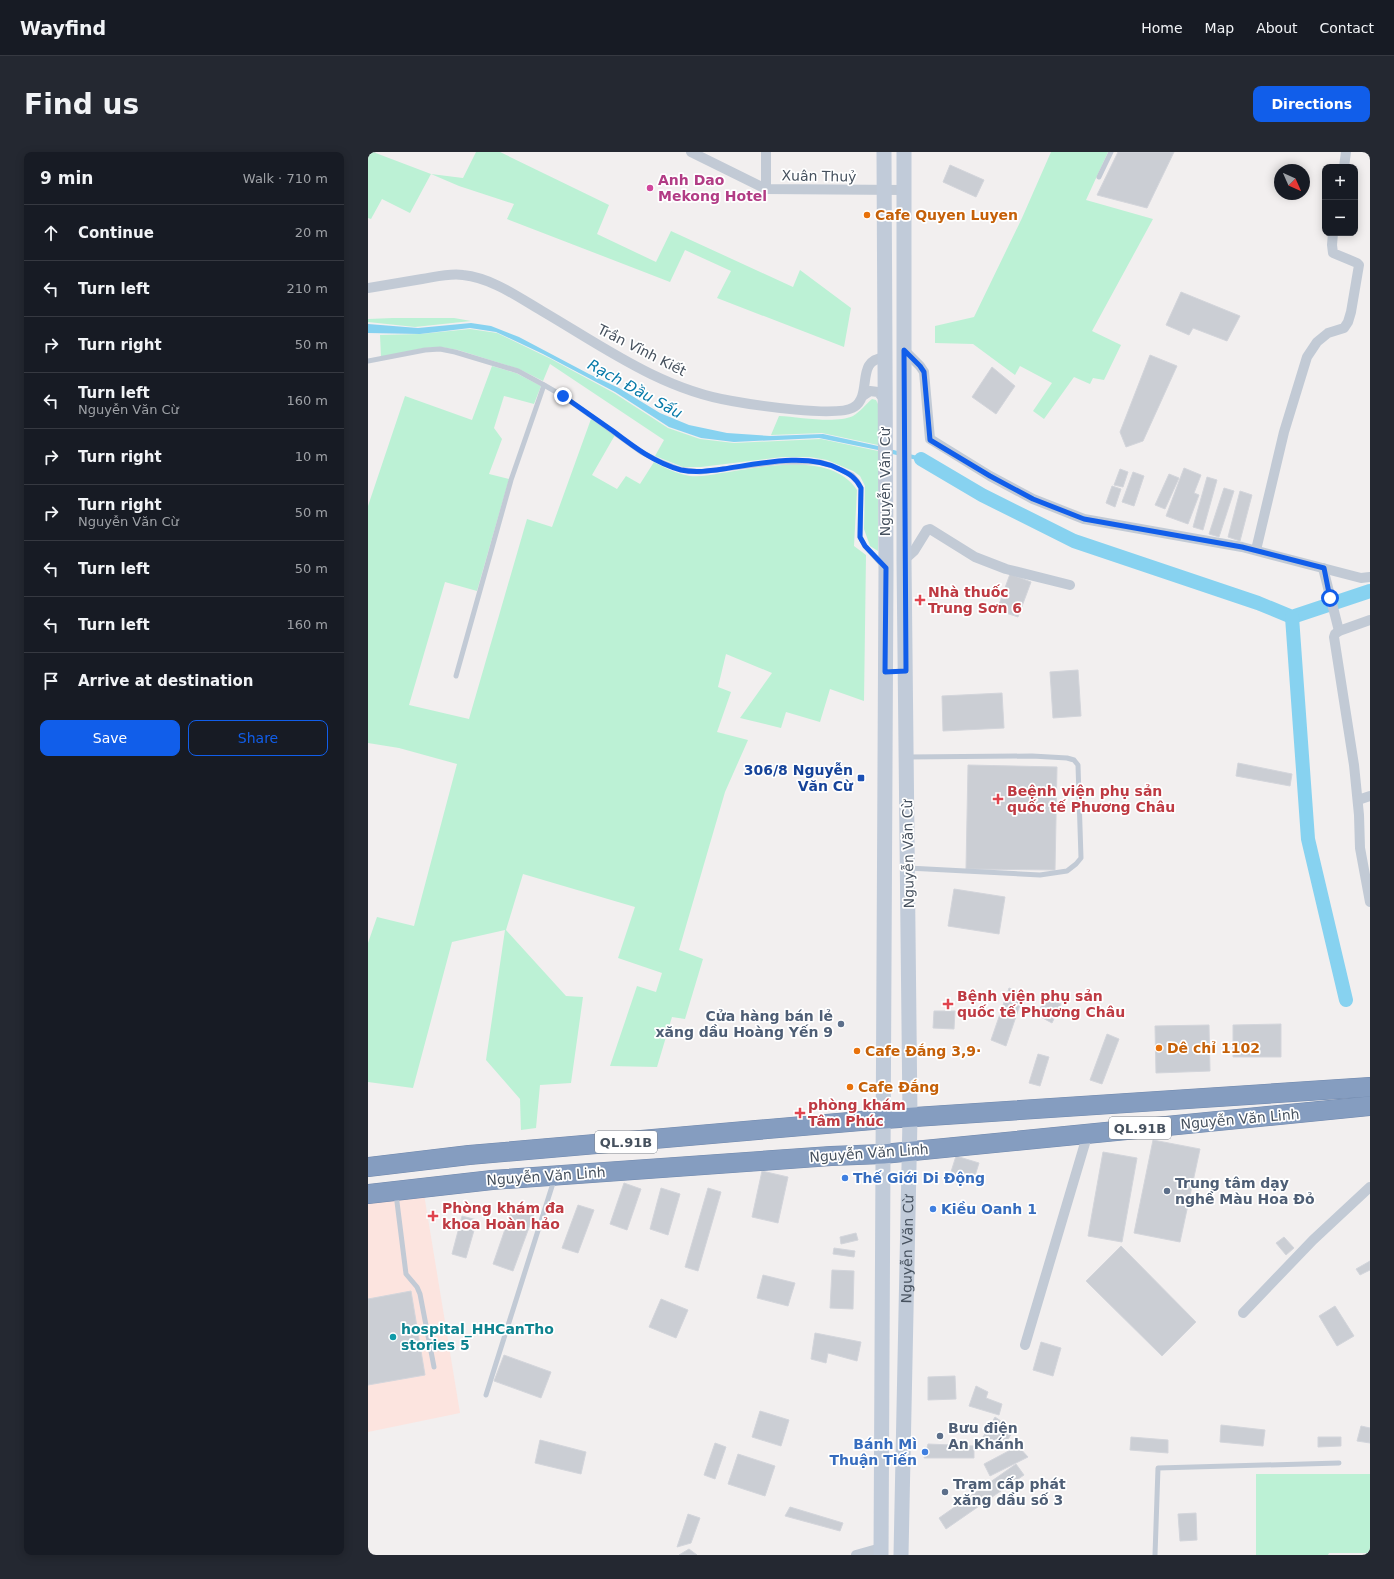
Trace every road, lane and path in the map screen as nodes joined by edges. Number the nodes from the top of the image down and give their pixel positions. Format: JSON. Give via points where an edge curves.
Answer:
{"nodes":[{"id":1,"x":691,"y":152,"type":"edge"},
{"id":2,"x":766,"y":152,"type":"edge"},
{"id":3,"x":884,"y":152,"type":"edge"},
{"id":4,"x":904,"y":152,"type":"edge"},
{"id":5,"x":1111,"y":152,"type":"edge"},
{"id":6,"x":1346,"y":152,"type":"edge"},
{"id":7,"x":1344,"y":164,"type":"edge"},
{"id":8,"x":1099,"y":177,"type":"dead end"},
{"id":9,"x":766,"y":189,"type":"junction"},
{"id":10,"x":884,"y":190,"type":"junction"},
{"id":11,"x":903,"y":190,"type":"junction"},
{"id":12,"x":1333,"y":236,"type":"edge"},
{"id":13,"x":368,"y":288,"type":"edge"},
{"id":14,"x":904,"y":350,"type":"junction"},
{"id":15,"x":884,"y":358,"type":"junction"},
{"id":16,"x":368,"y":362,"type":"edge"},
{"id":17,"x":544,"y":385,"type":"junction"},
{"id":18,"x":864,"y":395,"type":"junction"},
{"id":19,"x":885,"y":400,"type":"junction"},
{"id":20,"x":1256,"y":550,"type":"junction"},
{"id":21,"x":904,"y":560,"type":"junction"},
{"id":22,"x":886,"y":568,"type":"junction"},
{"id":23,"x":1324,"y":568,"type":"junction"},
{"id":24,"x":1370,"y":577,"type":"edge"},
{"id":25,"x":1070,"y":585,"type":"dead end"},
{"id":26,"x":1370,"y":620,"type":"edge"},
{"id":27,"x":1338,"y":627,"type":"junction"},
{"id":28,"x":906,"y":671,"type":"junction"},
{"id":29,"x":885,"y":672,"type":"junction"},
{"id":30,"x":456,"y":676,"type":"dead end"},
{"id":31,"x":906,"y":757,"type":"junction"},
{"id":32,"x":1370,"y":796,"type":"edge"},
{"id":33,"x":1358,"y":800,"type":"junction"},
{"id":34,"x":908,"y":868,"type":"junction"},
{"id":35,"x":1370,"y":902,"type":"edge"},
{"id":36,"x":1370,"y":1088,"type":"edge"},
{"id":37,"x":1370,"y":1106,"type":"edge"},
{"id":38,"x":910,"y":1118,"type":"junction"},
{"id":39,"x":884,"y":1119,"type":"junction"},
{"id":40,"x":1088,"y":1133,"type":"junction"},
{"id":41,"x":910,"y":1151,"type":"junction"},
{"id":42,"x":883,"y":1154,"type":"junction"},
{"id":43,"x":368,"y":1167,"type":"edge"},
{"id":44,"x":555,"y":1175,"type":"junction"},
{"id":45,"x":1370,"y":1187,"type":"edge"},
{"id":46,"x":395,"y":1191,"type":"junction"},
{"id":47,"x":368,"y":1194,"type":"edge"},
{"id":48,"x":1243,"y":1313,"type":"dead end"},
{"id":49,"x":1025,"y":1345,"type":"dead end"},
{"id":50,"x":434,"y":1367,"type":"dead end"},
{"id":51,"x":486,"y":1395,"type":"dead end"},
{"id":52,"x":1339,"y":1462,"type":"dead end"},
{"id":53,"x":881,"y":1552,"type":"edge"},
{"id":54,"x":856,"y":1555,"type":"edge"},
{"id":55,"x":902,"y":1555,"type":"edge"},
{"id":56,"x":1155,"y":1555,"type":"edge"}],
"edges":[{"from":1,"to":9,"type":"street","name":"Xuân Thuỷ"},
{"from":2,"to":9,"type":"street"},
{"from":3,"to":10,"type":"main road","name":"Nguyễn Văn Cừ"},
{"from":4,"to":11,"type":"main road","name":"Nguyễn Văn Cừ"},
{"from":5,"to":8,"type":"lane"},
{"from":6,"to":7,"type":"street"},
{"from":9,"to":10,"type":"street","name":"Xuân Thuỷ"},
{"from":10,"to":11,"type":"street","name":"Xuân Thuỷ"},
{"from":10,"to":15,"type":"main road","name":"Nguyễn Văn Cừ"},
{"from":11,"to":14,"type":"main road","name":"Nguyễn Văn Cừ"},
{"from":12,"to":20,"type":"street","via":[[1334,253],[1359,265],[1351,312],[1346,326],[1328,333],[1317,342],[1307,357],[1284,432]]},
{"from":13,"to":18,"type":"street","name":"Trần Vĩnh Kiết","via":[[449,274],[478,278],[512,294],[642,370],[702,395],[833,412],[854,407]]},
{"from":14,"to":20,"type":"street","via":[[924,372],[930,440],[990,476],[1033,499],[1084,519]]},
{"from":14,"to":21,"type":"main road","name":"Nguyễn Văn Cừ"},
{"from":15,"to":18,"type":"street","via":[[873,362],[865,374]]},
{"from":15,"to":19,"type":"main road","name":"Nguyễn Văn Cừ"},
{"from":16,"to":17,"type":"lane","via":[[440,349],[518,371]]},
{"from":17,"to":22,"type":"lane","via":[[641,452],[679,469],[700,472],[779,462],[820,462],[852,475],[861,488],[860,537]]},
{"from":17,"to":30,"type":"lane","via":[[511,480]]},
{"from":18,"to":19,"type":"street","via":[[870,390],[878,392]]},
{"from":19,"to":22,"type":"main road","name":"Nguyễn Văn Cừ"},
{"from":20,"to":23,"type":"street"},
{"from":21,"to":25,"type":"street","via":[[930,529],[975,557],[1006,569]]},
{"from":21,"to":28,"type":"main road","name":"Nguyễn Văn Cừ"},
{"from":22,"to":29,"type":"main road","name":"Nguyễn Văn Cừ"},
{"from":23,"to":24,"type":"street","via":[[1361,578]]},
{"from":23,"to":27,"type":"street"},
{"from":26,"to":27,"type":"street"},
{"from":27,"to":33,"type":"street","via":[[1334,637]]},
{"from":28,"to":29,"type":"main road"},
{"from":28,"to":31,"type":"main road","name":"Nguyễn Văn Cừ"},
{"from":29,"to":39,"type":"main road","name":"Nguyễn Văn Cừ"},
{"from":31,"to":34,"type":"main road","name":"Nguyễn Văn Cừ"},
{"from":31,"to":34,"type":"lane","via":[[1032,756],[1074,760],[1078,766],[1081,858],[1067,870],[1040,875]]},
{"from":32,"to":33,"type":"street"},
{"from":33,"to":35,"type":"street","via":[[1360,848]]},
{"from":34,"to":38,"type":"main road","name":"Nguyễn Văn Cừ"},
{"from":36,"to":38,"type":"highway","name":"Nguyễn Văn Linh","number":"QL.91B"},
{"from":37,"to":40,"type":"highway","name":"Nguyễn Văn Linh","number":"QL.91B"},
{"from":38,"to":39,"type":"highway","name":"Nguyễn Văn Linh","number":"QL.91B"},
{"from":38,"to":41,"type":"main road","name":"Nguyễn Văn Cừ"},
{"from":39,"to":42,"type":"main road","name":"Nguyễn Văn Cừ"},
{"from":39,"to":43,"type":"highway","name":"Nguyễn Văn Linh","number":"QL.91B","via":[[469,1155]]},
{"from":40,"to":41,"type":"highway","name":"Nguyễn Văn Linh","number":"QL.91B"},
{"from":40,"to":49,"type":"street"},
{"from":41,"to":42,"type":"highway","name":"Nguyễn Văn Linh","number":"QL.91B"},
{"from":41,"to":55,"type":"main road","name":"Nguyễn Văn Cừ"},
{"from":42,"to":44,"type":"highway","name":"Nguyễn Văn Linh","number":"QL.91B"},
{"from":42,"to":53,"type":"main road","name":"Nguyễn Văn Cừ"},
{"from":44,"to":46,"type":"highway","name":"Nguyễn Văn Linh","number":"QL.91B"},
{"from":44,"to":51,"type":"lane"},
{"from":45,"to":48,"type":"street","via":[[1313,1240]]},
{"from":46,"to":47,"type":"highway","name":"Nguyễn Văn Linh","number":"QL.91B"},
{"from":46,"to":50,"type":"lane","via":[[406,1274],[418,1287]]},
{"from":52,"to":56,"type":"lane","via":[[1158,1468]]},
{"from":53,"to":54,"type":"street"}]}
